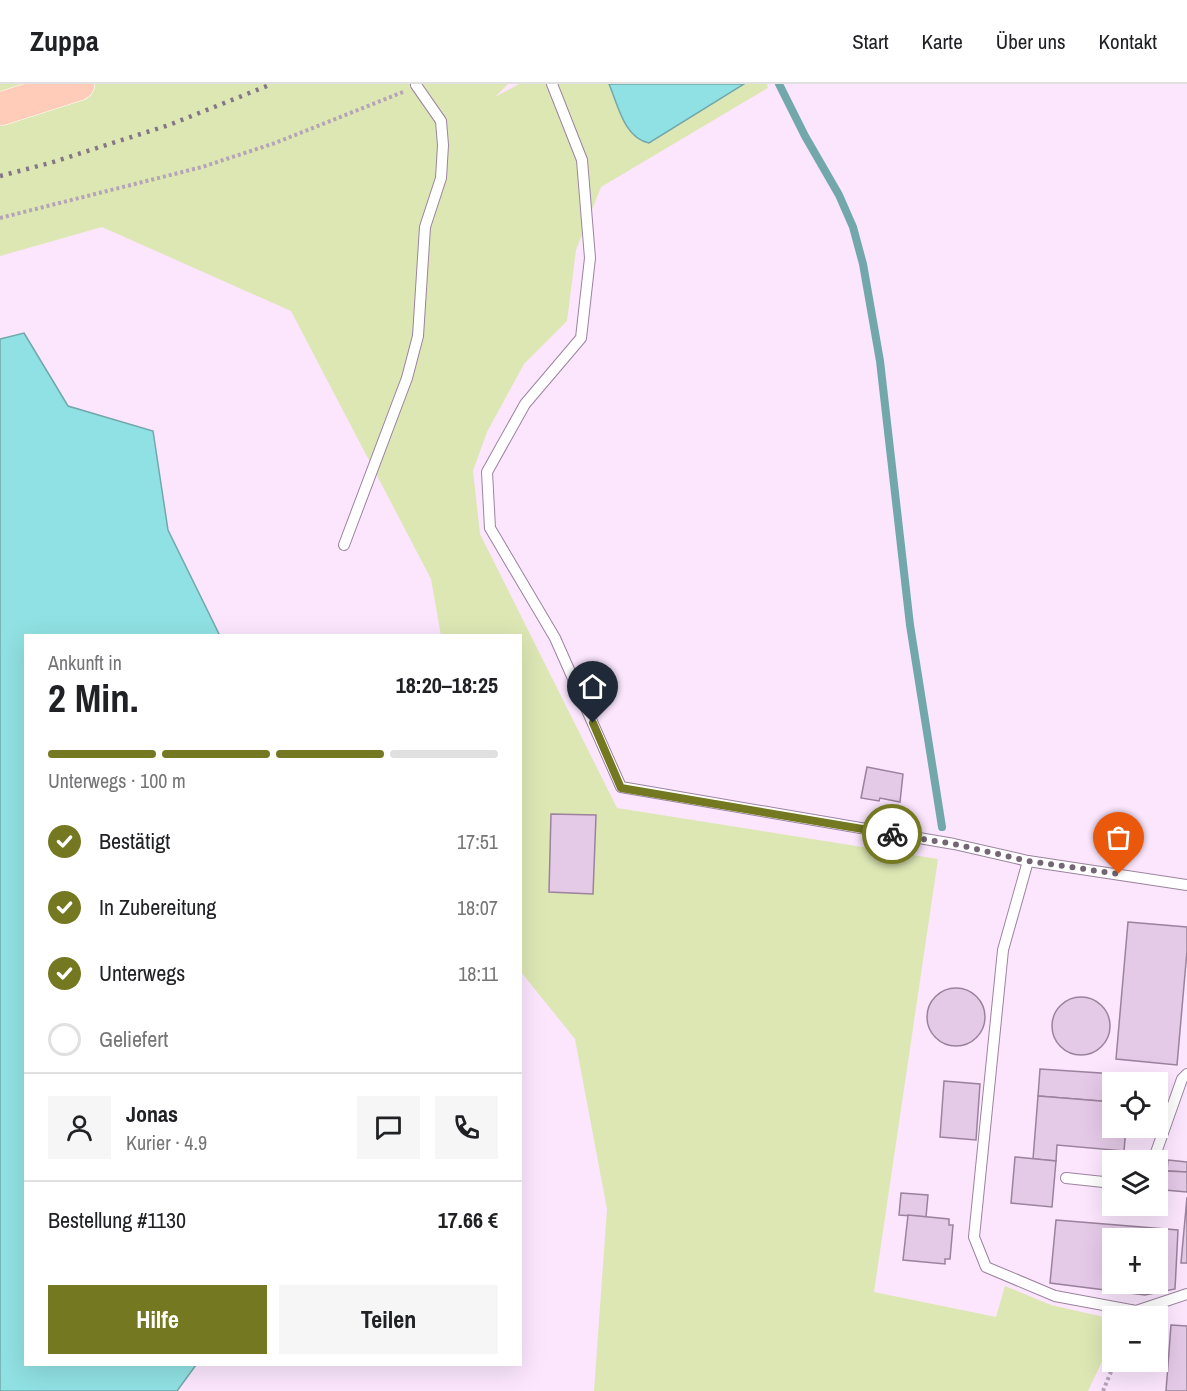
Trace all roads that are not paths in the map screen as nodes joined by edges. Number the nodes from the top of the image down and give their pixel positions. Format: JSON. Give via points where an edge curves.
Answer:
{"nodes":[{"id":1,"x":78,"y":84,"type":"edge"},
{"id":2,"x":552,"y":84,"type":"edge"},
{"id":3,"x":416,"y":85,"type":"edge"},
{"id":4,"x":0,"y":109,"type":"edge"},
{"id":5,"x":344,"y":545,"type":"dead end"},
{"id":6,"x":1028,"y":861,"type":"junction"},
{"id":7,"x":1187,"y":885,"type":"edge"},
{"id":8,"x":1187,"y":1074,"type":"edge"},
{"id":9,"x":1157,"y":1150,"type":"edge"},
{"id":10,"x":1066,"y":1178,"type":"dead end"},
{"id":11,"x":1102,"y":1181,"type":"edge"},
{"id":12,"x":1187,"y":1294,"type":"edge"}],
"edges":[{"from":1,"to":4,"type":"main road"},
{"from":2,"to":6,"type":"lane","via":[[582,160],[590,258],[581,338],[525,404],[487,472],[490,528],[555,638],[621,788],[954,844]]},
{"from":3,"to":5,"type":"lane","via":[[441,121],[443,145],[441,178],[425,227],[418,336],[407,378]]},
{"from":6,"to":7,"type":"lane"},
{"from":6,"to":12,"type":"lane","via":[[1003,950],[974,1238],[986,1267],[1055,1296],[1136,1311]]},
{"from":8,"to":9,"type":"lane"},
{"from":10,"to":11,"type":"lane"}]}
